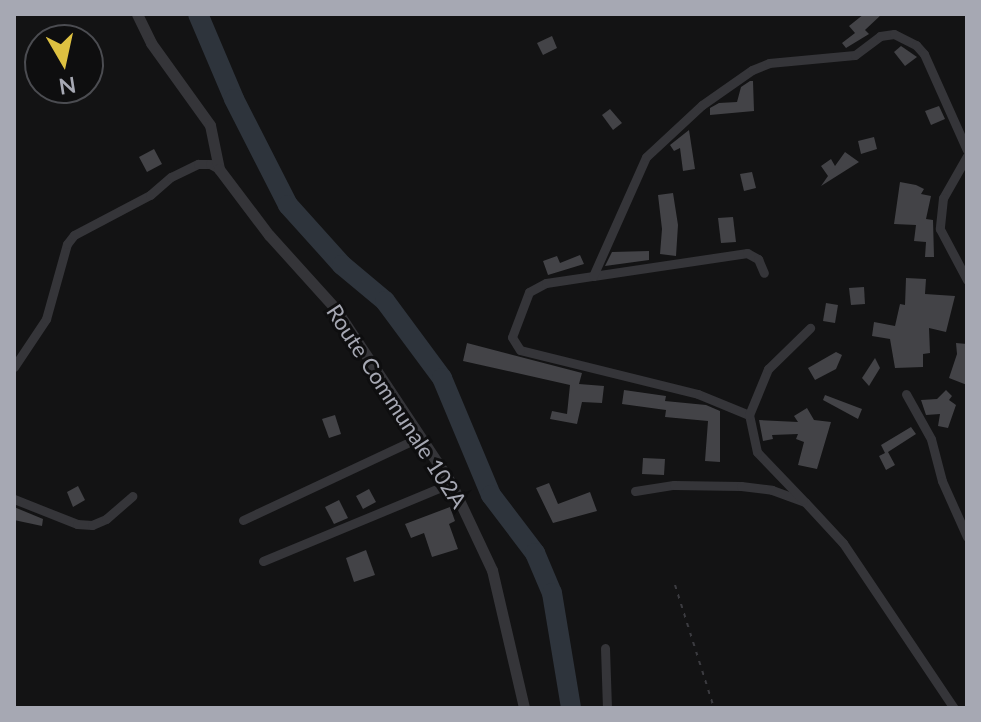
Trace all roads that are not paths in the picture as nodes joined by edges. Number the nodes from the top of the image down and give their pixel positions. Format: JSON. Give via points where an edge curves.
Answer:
{"nodes":[{"id":1,"x":137,"y":14,"type":"edge"},
{"id":2,"x":967,"y":153,"type":"edge"},
{"id":3,"x":219,"y":169,"type":"junction"},
{"id":4,"x":764,"y":273,"type":"dead end"},
{"id":5,"x":593,"y":276,"type":"junction"},
{"id":6,"x":967,"y":280,"type":"edge"},
{"id":7,"x":810,"y":328,"type":"dead end"},
{"id":8,"x":14,"y":367,"type":"edge"},
{"id":9,"x":906,"y":394,"type":"dead end"},
{"id":10,"x":749,"y":415,"type":"junction"},
{"id":11,"x":420,"y":437,"type":"junction"},
{"id":12,"x":451,"y":483,"type":"junction"},
{"id":13,"x":635,"y":491,"type":"dead end"},
{"id":14,"x":132,"y":496,"type":"dead end"},
{"id":15,"x":14,"y":499,"type":"edge"},
{"id":16,"x":805,"y":502,"type":"junction"},
{"id":17,"x":243,"y":520,"type":"dead end"},
{"id":18,"x":967,"y":537,"type":"edge"},
{"id":19,"x":263,"y":561,"type":"dead end"},
{"id":20,"x":605,"y":648,"type":"dead end"},
{"id":21,"x":524,"y":708,"type":"edge"},
{"id":22,"x":607,"y":708,"type":"edge"},
{"id":23,"x":954,"y":708,"type":"edge"}],
"edges":[{"from":1,"to":3,"type":"street","name":"Route Communale 102A","via":[[151,43],[210,125]]},
{"from":2,"to":5,"type":"street","via":[[924,54],[894,34],[880,36],[855,55],[769,63],[702,105],[646,157]]},
{"from":2,"to":6,"type":"street","via":[[943,198],[940,229]]},
{"from":3,"to":8,"type":"street","via":[[198,164],[74,235],[46,319]]},
{"from":3,"to":11,"type":"street","name":"Route Communale 102A","via":[[335,308]]},
{"from":4,"to":5,"type":"street","via":[[758,259],[747,253]]},
{"from":5,"to":10,"type":"street","via":[[533,287],[515,327],[514,344],[520,350],[719,400]]},
{"from":7,"to":10,"type":"street","via":[[768,369]]},
{"from":9,"to":18,"type":"street","via":[[931,439],[942,481]]},
{"from":10,"to":16,"type":"street","via":[[757,452]]},
{"from":11,"to":12,"type":"street","name":"Route Communale 102A"},
{"from":11,"to":17,"type":"street"},
{"from":12,"to":19,"type":"street"},
{"from":12,"to":21,"type":"street","name":"Route Communale 102A","via":[[492,570]]},
{"from":13,"to":16,"type":"street","via":[[674,485],[741,486]]},
{"from":14,"to":15,"type":"street","via":[[92,525]]},
{"from":16,"to":23,"type":"street","via":[[843,543]]},
{"from":20,"to":22,"type":"street"}]}
